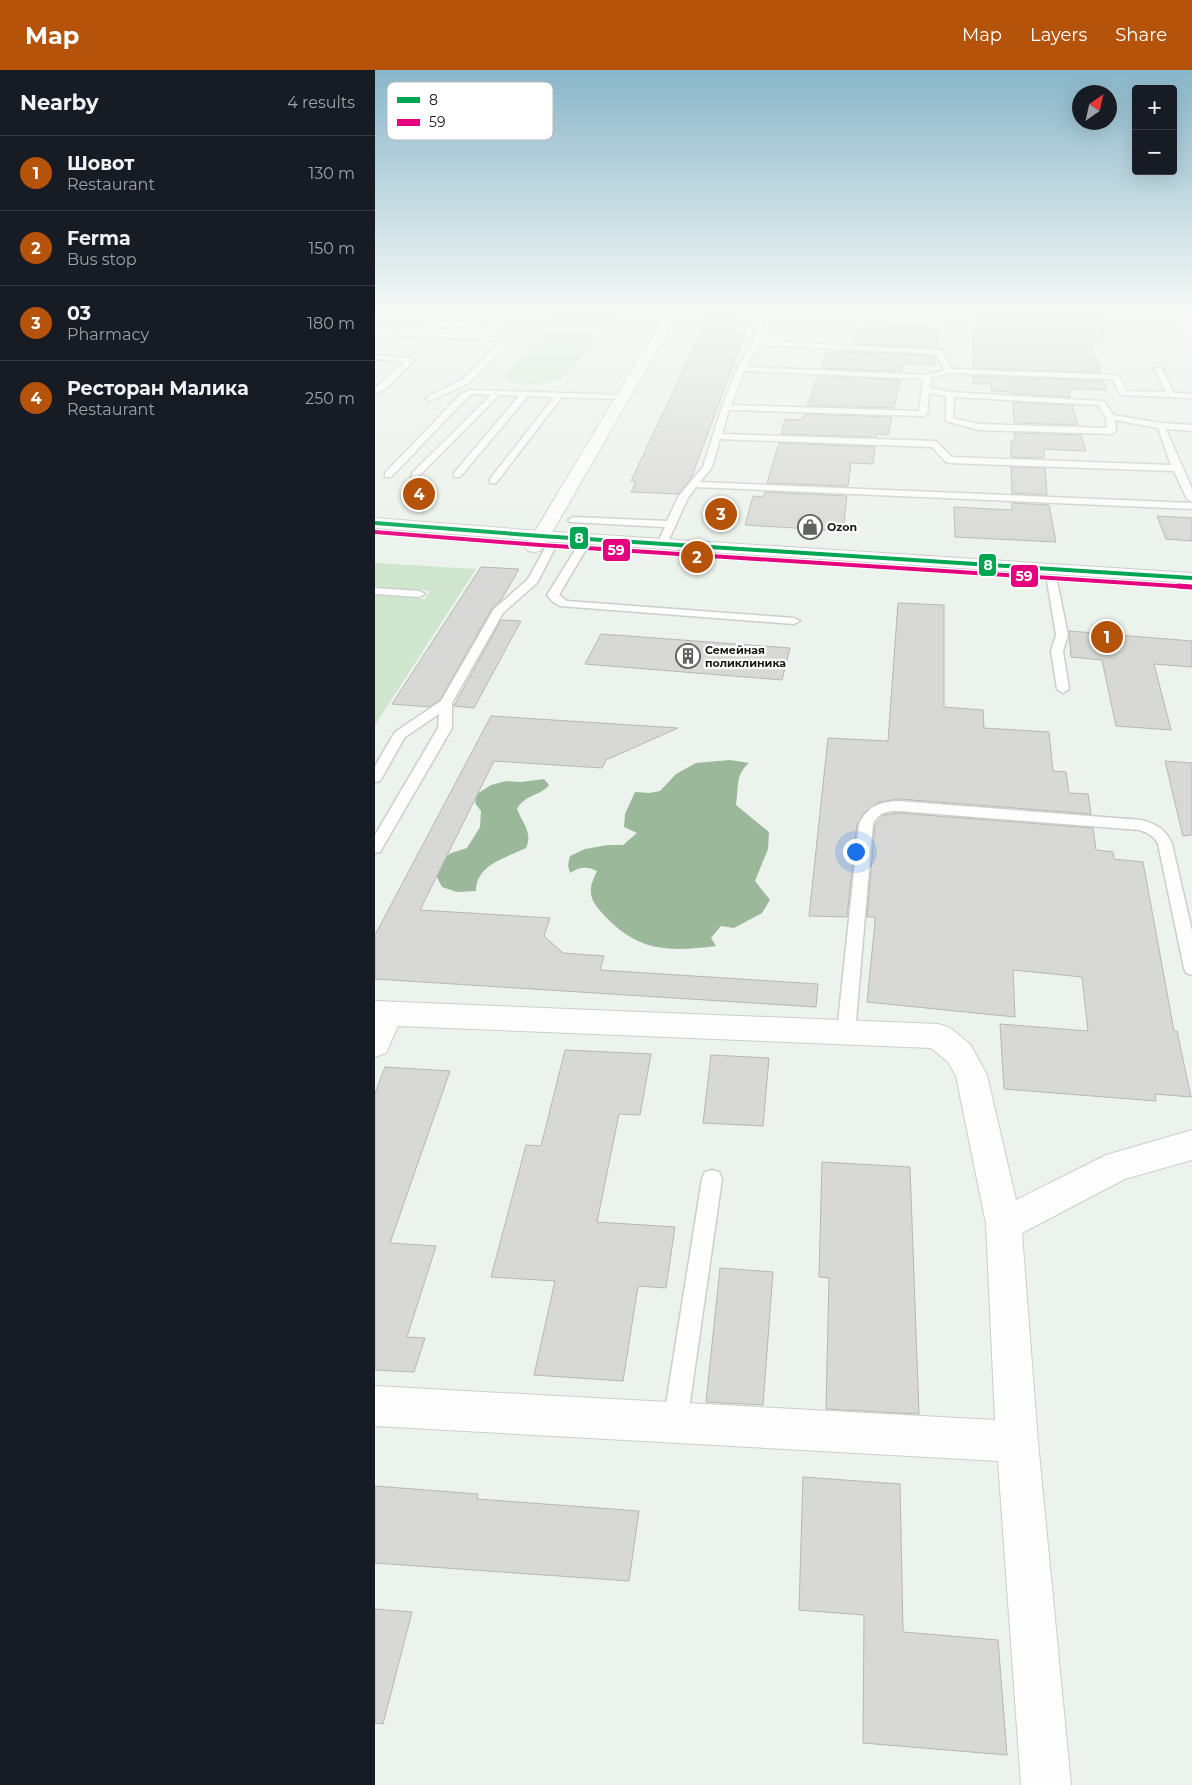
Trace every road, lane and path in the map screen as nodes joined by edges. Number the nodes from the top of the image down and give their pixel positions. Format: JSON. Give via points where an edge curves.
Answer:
{"nodes":[{"id":1,"x":444,"y":392,"type":"edge"},
{"id":2,"x":472,"y":392,"type":"edge"},
{"id":3,"x":473,"y":392,"type":"edge"},
{"id":4,"x":625,"y":392,"type":"edge"},
{"id":5,"x":732,"y":392,"type":"edge"},
{"id":6,"x":927,"y":392,"type":"edge"},
{"id":7,"x":939,"y":392,"type":"edge"},
{"id":8,"x":1113,"y":392,"type":"edge"},
{"id":9,"x":1170,"y":392,"type":"edge"},
{"id":10,"x":497,"y":393,"type":"junction"},
{"id":11,"x":525,"y":393,"type":"junction"},
{"id":12,"x":950,"y":394,"type":"junction"},
{"id":13,"x":560,"y":395,"type":"junction"},
{"id":14,"x":1171,"y":395,"type":"junction"},
{"id":15,"x":1192,"y":396,"type":"edge"},
{"id":16,"x":622,"y":397,"type":"junction"},
{"id":17,"x":1112,"y":398,"type":"junction"},
{"id":18,"x":430,"y":399,"type":"dead end"},
{"id":19,"x":726,"y":407,"type":"junction"},
{"id":20,"x":1110,"y":417,"type":"junction"},
{"id":21,"x":1161,"y":426,"type":"junction"},
{"id":22,"x":1192,"y":428,"type":"edge"},
{"id":23,"x":716,"y":436,"type":"junction"},
{"id":24,"x":1177,"y":468,"type":"junction"},
{"id":25,"x":388,"y":474,"type":"dead end"},
{"id":26,"x":415,"y":475,"type":"dead end"},
{"id":27,"x":457,"y":475,"type":"dead end"},
{"id":28,"x":493,"y":481,"type":"dead end"},
{"id":29,"x":692,"y":484,"type":"junction"},
{"id":30,"x":1192,"y":499,"type":"edge"},
{"id":31,"x":1192,"y":506,"type":"edge"},
{"id":32,"x":573,"y":520,"type":"dead end"},
{"id":33,"x":375,"y":523,"type":"edge"},
{"id":34,"x":671,"y":524,"type":"junction"},
{"id":35,"x":375,"y":535,"type":"edge"},
{"id":36,"x":542,"y":544,"type":"junction"},
{"id":37,"x":584,"y":544,"type":"junction"},
{"id":38,"x":662,"y":544,"type":"junction"},
{"id":39,"x":1192,"y":578,"type":"edge"},
{"id":40,"x":1052,"y":581,"type":"junction"},
{"id":41,"x":1192,"y":590,"type":"edge"},
{"id":42,"x":375,"y":591,"type":"edge"},
{"id":43,"x":419,"y":594,"type":"dead end"},
{"id":44,"x":794,"y":621,"type":"dead end"},
{"id":45,"x":1063,"y":689,"type":"dead end"},
{"id":46,"x":446,"y":703,"type":"junction"},
{"id":47,"x":375,"y":778,"type":"edge"},
{"id":48,"x":375,"y":848,"type":"edge"},
{"id":49,"x":1192,"y":968,"type":"edge"},
{"id":50,"x":382,"y":1013,"type":"edge"},
{"id":51,"x":846,"y":1032,"type":"junction"},
{"id":52,"x":375,"y":1044,"type":"edge"},
{"id":53,"x":1192,"y":1145,"type":"edge"},
{"id":54,"x":712,"y":1179,"type":"dead end"},
{"id":55,"x":1004,"y":1224,"type":"junction"},
{"id":56,"x":375,"y":1406,"type":"edge"},
{"id":57,"x":675,"y":1423,"type":"junction"},
{"id":58,"x":1017,"y":1442,"type":"junction"},
{"id":59,"x":1046,"y":1785,"type":"edge"}],
"edges":[{"from":1,"to":18,"type":"lane"},
{"from":2,"to":25,"type":"lane","via":[[464,396]]},
{"from":3,"to":10,"type":"lane"},
{"from":4,"to":16,"type":"street"},
{"from":5,"to":19,"type":"lane"},
{"from":6,"to":19,"type":"lane","via":[[923,414]]},
{"from":7,"to":12,"type":"lane"},
{"from":8,"to":17,"type":"lane"},
{"from":9,"to":14,"type":"lane"},
{"from":10,"to":11,"type":"lane"},
{"from":10,"to":26,"type":"lane"},
{"from":11,"to":13,"type":"lane"},
{"from":11,"to":27,"type":"lane"},
{"from":12,"to":17,"type":"lane"},
{"from":12,"to":20,"type":"lane","via":[[949,419],[979,428],[1112,431]]},
{"from":13,"to":16,"type":"lane"},
{"from":13,"to":28,"type":"lane"},
{"from":14,"to":15,"type":"lane"},
{"from":14,"to":17,"type":"lane"},
{"from":16,"to":36,"type":"street"},
{"from":17,"to":20,"type":"lane"},
{"from":19,"to":23,"type":"lane"},
{"from":20,"to":21,"type":"lane"},
{"from":21,"to":22,"type":"lane"},
{"from":21,"to":24,"type":"lane"},
{"from":23,"to":24,"type":"lane","via":[[934,444],[949,460]]},
{"from":23,"to":29,"type":"lane","via":[[707,467]]},
{"from":24,"to":30,"type":"lane"},
{"from":29,"to":31,"type":"lane"},
{"from":29,"to":34,"type":"lane"},
{"from":32,"to":34,"type":"lane"},
{"from":33,"to":36,"type":"street"},
{"from":34,"to":38,"type":"lane"},
{"from":35,"to":36,"type":"street"},
{"from":36,"to":37,"type":"street"},
{"from":36,"to":46,"type":"lane","via":[[533,581],[498,611]]},
{"from":37,"to":38,"type":"street"},
{"from":37,"to":40,"type":"street"},
{"from":37,"to":44,"type":"lane","via":[[553,595],[565,604]]},
{"from":38,"to":39,"type":"street"},
{"from":40,"to":41,"type":"street"},
{"from":40,"to":45,"type":"lane","via":[[1062,635],[1057,651]]},
{"from":42,"to":43,"type":"lane"},
{"from":46,"to":47,"type":"lane","via":[[400,735]]},
{"from":46,"to":48,"type":"lane","via":[[445,728]]},
{"from":49,"to":51,"type":"lane","via":[[1163,835],[1153,828],[880,806],[870,814],[866,824]]},
{"from":50,"to":51,"type":"street"},
{"from":50,"to":52,"type":"street"},
{"from":51,"to":55,"type":"street","via":[[938,1036],[959,1053],[971,1075]]},
{"from":53,"to":55,"type":"street","via":[[1118,1166]]},
{"from":54,"to":57,"type":"lane"},
{"from":55,"to":58,"type":"street"},
{"from":56,"to":57,"type":"street"},
{"from":57,"to":58,"type":"street"},
{"from":58,"to":59,"type":"street"}]}
